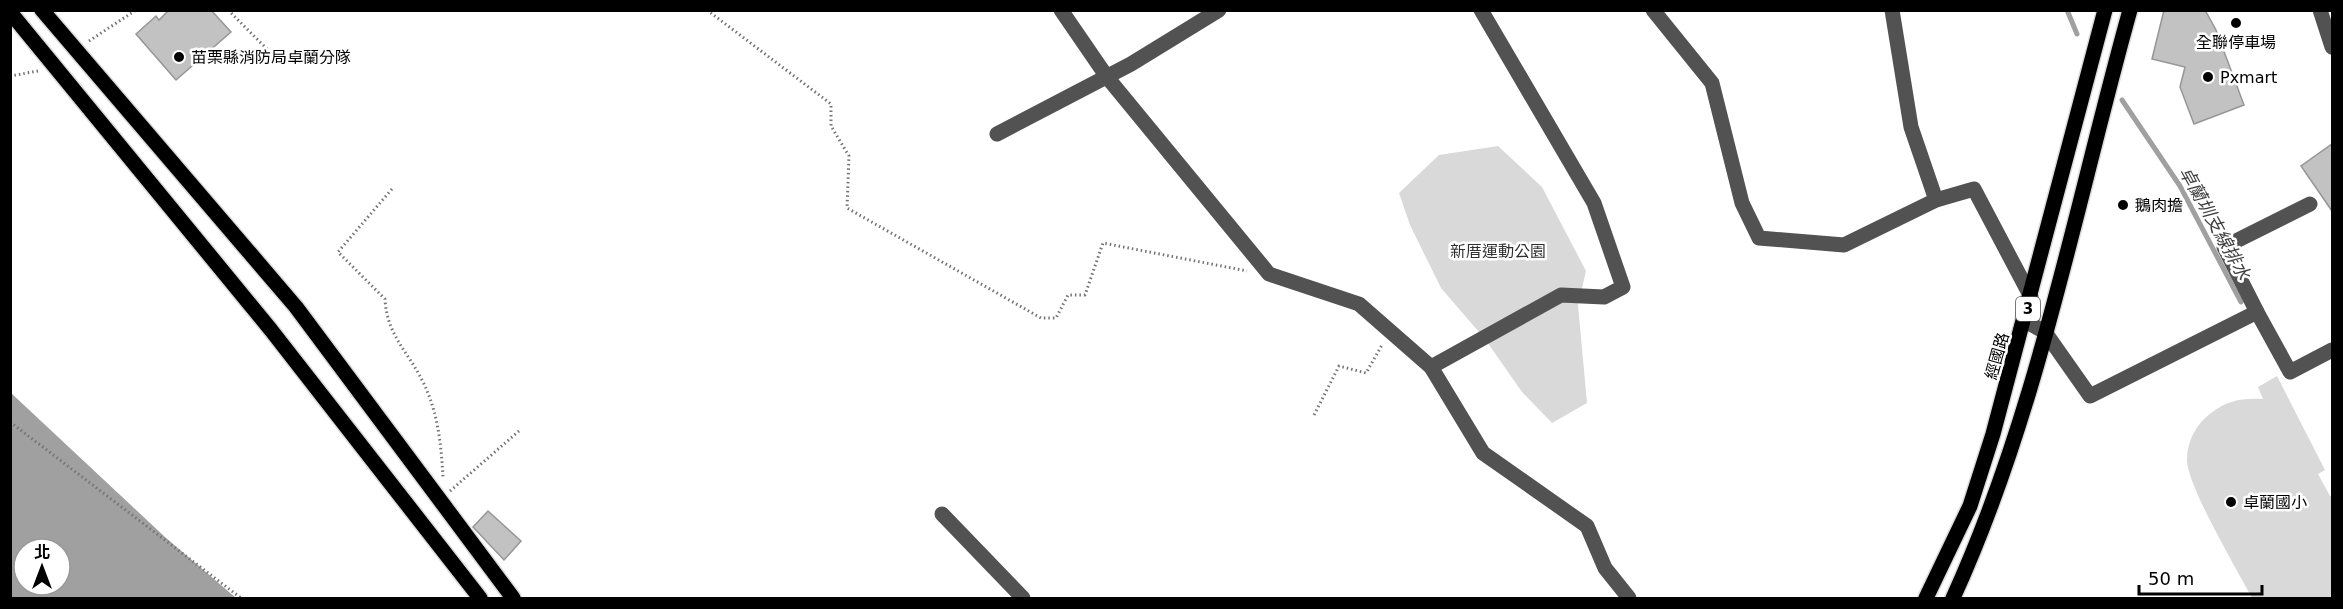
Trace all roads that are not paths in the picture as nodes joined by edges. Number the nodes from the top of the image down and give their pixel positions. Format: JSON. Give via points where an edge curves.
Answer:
{"nodes":[{"id":1,"x":42,"y":10,"type":"edge"},
{"id":2,"x":1061,"y":10,"type":"edge"},
{"id":3,"x":1219,"y":10,"type":"edge"},
{"id":4,"x":1481,"y":10,"type":"edge"},
{"id":5,"x":1653,"y":10,"type":"edge"},
{"id":6,"x":1892,"y":10,"type":"edge"},
{"id":7,"x":2105,"y":10,"type":"edge"},
{"id":8,"x":2130,"y":10,"type":"edge"},
{"id":9,"x":2320,"y":10,"type":"edge"},
{"id":10,"x":10,"y":12,"type":"edge"},
{"id":11,"x":2332,"y":47,"type":"edge"},
{"id":12,"x":1107,"y":76,"type":"junction"},
{"id":13,"x":997,"y":134,"type":"dead end"},
{"id":14,"x":1936,"y":200,"type":"junction"},
{"id":15,"x":2310,"y":204,"type":"dead end"},
{"id":16,"x":2031,"y":297,"type":"junction"},
{"id":17,"x":2257,"y":312,"type":"junction"},
{"id":18,"x":2025,"y":321,"type":"junction"},
{"id":19,"x":2045,"y":332,"type":"junction"},
{"id":20,"x":2332,"y":351,"type":"edge"},
{"id":21,"x":1431,"y":367,"type":"junction"},
{"id":22,"x":942,"y":514,"type":"dead end"},
{"id":23,"x":480,"y":598,"type":"edge"},
{"id":24,"x":513,"y":598,"type":"edge"},
{"id":25,"x":1023,"y":598,"type":"edge"},
{"id":26,"x":1629,"y":598,"type":"edge"},
{"id":27,"x":1926,"y":598,"type":"edge"},
{"id":28,"x":1953,"y":598,"type":"edge"}],
"edges":[{"from":1,"to":24,"type":"main road","via":[[296,308]]},
{"from":2,"to":12,"type":"street"},
{"from":3,"to":12,"type":"street"},
{"from":4,"to":21,"type":"street","via":[[1594,203],[1623,287],[1604,297],[1562,295]]},
{"from":5,"to":14,"type":"street","via":[[1712,83],[1742,203],[1759,238],[1844,245]]},
{"from":6,"to":14,"type":"street","via":[[1911,127]]},
{"from":7,"to":16,"type":"main road","name":"經國路","number":"3"},
{"from":8,"to":19,"type":"main road","number":"3"},
{"from":9,"to":11,"type":"street"},
{"from":10,"to":23,"type":"main road","via":[[271,330]]},
{"from":12,"to":13,"type":"street"},
{"from":12,"to":21,"type":"street","via":[[1269,274],[1359,304]]},
{"from":14,"to":16,"type":"street","via":[[1974,189]]},
{"from":15,"to":17,"type":"street","via":[[2224,247]]},
{"from":16,"to":18,"type":"main road","name":"經國路","number":"3"},
{"from":17,"to":19,"type":"street","via":[[2090,396]]},
{"from":17,"to":20,"type":"street","via":[[2290,372]]},
{"from":18,"to":19,"type":"street"},
{"from":18,"to":27,"type":"main road","name":"經國路","number":"3","via":[[1970,506]]},
{"from":19,"to":28,"type":"main road","number":"3","via":[[2006,468],[1980,540]]},
{"from":21,"to":26,"type":"street","via":[[1483,453],[1587,526],[1605,568]]},
{"from":22,"to":25,"type":"street"}]}
